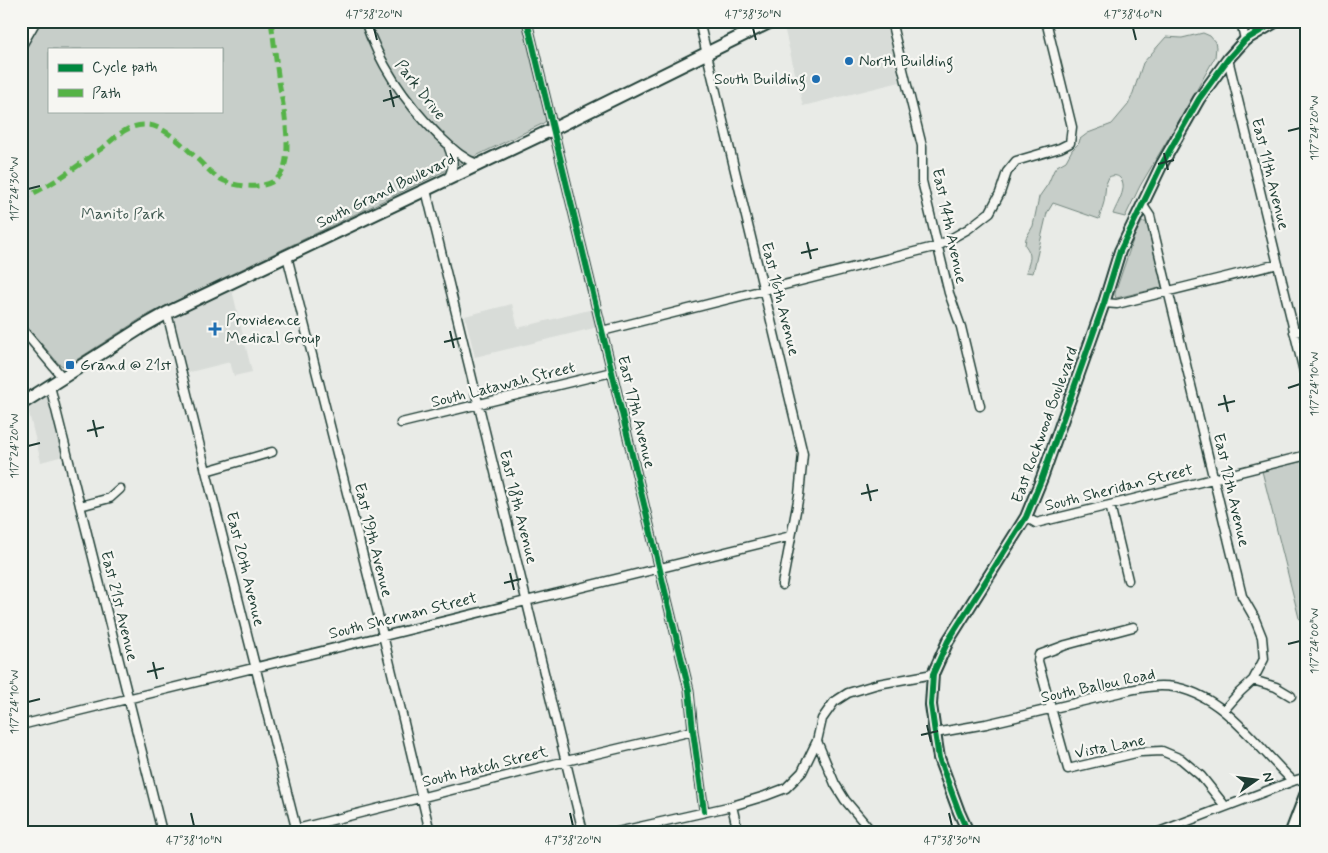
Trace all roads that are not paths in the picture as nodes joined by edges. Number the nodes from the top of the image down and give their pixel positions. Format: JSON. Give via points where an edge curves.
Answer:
{"nodes":[{"id":1,"x":36,"y":21,"type":"edge"},
{"id":2,"x":365,"y":21,"type":"edge"},
{"id":3,"x":527,"y":21,"type":"edge"},
{"id":4,"x":699,"y":21,"type":"edge"},
{"id":5,"x":772,"y":21,"type":"edge"},
{"id":6,"x":891,"y":21,"type":"edge"},
{"id":7,"x":1046,"y":21,"type":"edge"},
{"id":8,"x":1241,"y":21,"type":"edge"},
{"id":9,"x":1277,"y":21,"type":"edge"},
{"id":10,"x":1245,"y":40,"type":"junction"},
{"id":11,"x":21,"y":47,"type":"edge"},
{"id":12,"x":706,"y":53,"type":"junction"},
{"id":13,"x":1228,"y":59,"type":"junction"},
{"id":14,"x":554,"y":129,"type":"junction"},
{"id":15,"x":448,"y":144,"type":"junction"},
{"id":16,"x":478,"y":165,"type":"junction"},
{"id":17,"x":448,"y":179,"type":"junction"},
{"id":18,"x":426,"y":190,"type":"junction"},
{"id":19,"x":1142,"y":204,"type":"junction"},
{"id":20,"x":938,"y":246,"type":"junction"},
{"id":21,"x":287,"y":256,"type":"junction"},
{"id":22,"x":1278,"y":264,"type":"junction"},
{"id":23,"x":764,"y":289,"type":"junction"},
{"id":24,"x":1169,"y":292,"type":"junction"},
{"id":25,"x":1104,"y":303,"type":"junction"},
{"id":26,"x":167,"y":313,"type":"junction"},
{"id":27,"x":21,"y":328,"type":"edge"},
{"id":28,"x":602,"y":330,"type":"junction"},
{"id":29,"x":1307,"y":330,"type":"edge"},
{"id":30,"x":1294,"y":332,"type":"junction"},
{"id":31,"x":612,"y":372,"type":"junction"},
{"id":32,"x":63,"y":378,"type":"junction"},
{"id":33,"x":1307,"y":384,"type":"edge"},
{"id":34,"x":50,"y":386,"type":"junction"},
{"id":35,"x":21,"y":404,"type":"edge"},
{"id":36,"x":479,"y":405,"type":"junction"},
{"id":37,"x":980,"y":406,"type":"dead end"},
{"id":38,"x":401,"y":424,"type":"dead end"},
{"id":39,"x":272,"y":452,"type":"dead end"},
{"id":40,"x":1307,"y":455,"type":"edge"},
{"id":41,"x":206,"y":470,"type":"junction"},
{"id":42,"x":1214,"y":478,"type":"junction"},
{"id":43,"x":120,"y":489,"type":"dead end"},
{"id":44,"x":1110,"y":505,"type":"junction"},
{"id":45,"x":80,"y":506,"type":"junction"},
{"id":46,"x":1026,"y":517,"type":"junction"},
{"id":47,"x":791,"y":536,"type":"junction"},
{"id":48,"x":660,"y":567,"type":"junction"},
{"id":49,"x":1128,"y":580,"type":"dead end"},
{"id":50,"x":782,"y":586,"type":"dead end"},
{"id":51,"x":526,"y":600,"type":"junction"},
{"id":52,"x":1133,"y":627,"type":"dead end"},
{"id":53,"x":384,"y":635,"type":"junction"},
{"id":54,"x":255,"y":666,"type":"junction"},
{"id":55,"x":932,"y":674,"type":"junction"},
{"id":56,"x":1253,"y":680,"type":"junction"},
{"id":57,"x":1291,"y":696,"type":"dead end"},
{"id":58,"x":128,"y":698,"type":"junction"},
{"id":59,"x":1051,"y":710,"type":"junction"},
{"id":60,"x":1224,"y":710,"type":"junction"},
{"id":61,"x":21,"y":725,"type":"edge"},
{"id":62,"x":693,"y":732,"type":"junction"},
{"id":63,"x":934,"y":733,"type":"junction"},
{"id":64,"x":816,"y":741,"type":"junction"},
{"id":65,"x":566,"y":761,"type":"junction"},
{"id":66,"x":1307,"y":777,"type":"edge"},
{"id":67,"x":1293,"y":780,"type":"junction"},
{"id":68,"x":1307,"y":790,"type":"edge"},
{"id":69,"x":422,"y":797,"type":"junction"},
{"id":70,"x":732,"y":806,"type":"junction"},
{"id":71,"x":1225,"y":806,"type":"junction"},
{"id":72,"x":704,"y":811,"type":"junction"},
{"id":73,"x":296,"y":830,"type":"edge"},
{"id":74,"x":162,"y":832,"type":"edge"},
{"id":75,"x":285,"y":832,"type":"edge"},
{"id":76,"x":430,"y":832,"type":"edge"},
{"id":77,"x":583,"y":832,"type":"edge"},
{"id":78,"x":617,"y":832,"type":"edge"},
{"id":79,"x":738,"y":832,"type":"edge"},
{"id":80,"x":872,"y":832,"type":"edge"},
{"id":81,"x":968,"y":832,"type":"edge"},
{"id":82,"x":1159,"y":832,"type":"edge"},
{"id":83,"x":1291,"y":832,"type":"edge"}],
"edges":[{"from":1,"to":11,"type":"street"},
{"from":2,"to":15,"type":"street","name":"Park Drive","via":[[396,85],[419,115]]},
{"from":3,"to":14,"type":"street","name":"East 17th Avenue"},
{"from":4,"to":12,"type":"street","name":"East 16th Avenue"},
{"from":5,"to":12,"type":"main road","name":"South Grand Boulevard"},
{"from":6,"to":20,"type":"street","name":"East 14th Avenue","via":[[922,146],[922,181]]},
{"from":7,"to":20,"type":"street","via":[[1072,127],[1070,143],[1016,162],[1007,172],[990,212]]},
{"from":8,"to":10,"type":"street"},
{"from":9,"to":10,"type":"street","name":"East Rockwood Boulevard"},
{"from":10,"to":13,"type":"street","name":"East Rockwood Boulevard"},
{"from":12,"to":14,"type":"main road","name":"South Grand Boulevard"},
{"from":12,"to":23,"type":"street","name":"East 16th Avenue"},
{"from":13,"to":19,"type":"street","name":"East Rockwood Boulevard","via":[[1199,99]]},
{"from":13,"to":22,"type":"street","name":"East 11th Avenue"},
{"from":14,"to":16,"type":"main road","name":"South Grand Boulevard"},
{"from":14,"to":28,"type":"street","name":"East 17th Avenue"},
{"from":15,"to":16,"type":"street","name":"Park Drive"},
{"from":15,"to":17,"type":"street","name":"Park Drive","via":[[454,164]]},
{"from":16,"to":17,"type":"main road","name":"South Grand Boulevard"},
{"from":17,"to":18,"type":"main road","name":"South Grand Boulevard"},
{"from":18,"to":21,"type":"main road","name":"South Grand Boulevard"},
{"from":18,"to":36,"type":"street","name":"East 18th Avenue"},
{"from":19,"to":24,"type":"street","name":"East 12th Avenue","via":[[1150,216]]},
{"from":19,"to":25,"type":"street","name":"East Rockwood Boulevard","via":[[1120,251]]},
{"from":20,"to":23,"type":"street"},
{"from":20,"to":37,"type":"street","name":"East 14th Avenue"},
{"from":21,"to":26,"type":"main road","name":"South Grand Boulevard"},
{"from":21,"to":53,"type":"street","name":"East 19th Avenue"},
{"from":22,"to":24,"type":"street"},
{"from":22,"to":30,"type":"street","name":"East 11th Avenue"},
{"from":23,"to":28,"type":"street"},
{"from":23,"to":47,"type":"street","name":"East 16th Avenue","via":[[803,454]]},
{"from":24,"to":25,"type":"street","via":[[1117,304]]},
{"from":24,"to":42,"type":"street","name":"East 12th Avenue"},
{"from":25,"to":46,"type":"street","name":"East Rockwood Boulevard"},
{"from":26,"to":32,"type":"main road","name":"South Grand Boulevard"},
{"from":26,"to":41,"type":"street","name":"East 20th Avenue"},
{"from":27,"to":32,"type":"street"},
{"from":28,"to":31,"type":"street","name":"East 17th Avenue"},
{"from":29,"to":30,"type":"street"},
{"from":30,"to":33,"type":"street","name":"East 11th Avenue"},
{"from":31,"to":36,"type":"street","name":"South Latawah Street"},
{"from":31,"to":48,"type":"street","name":"East 17th Avenue"},
{"from":32,"to":34,"type":"main road","name":"South Grand Boulevard"},
{"from":34,"to":35,"type":"main road","name":"South Grand Boulevard"},
{"from":34,"to":45,"type":"street","name":"East 21st Avenue"},
{"from":36,"to":38,"type":"street","name":"South Latawah Street"},
{"from":36,"to":51,"type":"street","name":"East 18th Avenue"},
{"from":39,"to":41,"type":"street"},
{"from":40,"to":42,"type":"street","name":"South Sheridan Street"},
{"from":41,"to":54,"type":"street","name":"East 20th Avenue"},
{"from":42,"to":44,"type":"street","name":"South Sheridan Street"},
{"from":42,"to":56,"type":"street","name":"East 12th Avenue","via":[[1242,596],[1262,637],[1264,659]]},
{"from":43,"to":45,"type":"street","via":[[110,498]]},
{"from":44,"to":46,"type":"street","name":"South Sheridan Street","via":[[1036,523]]},
{"from":44,"to":49,"type":"street"},
{"from":45,"to":58,"type":"street","name":"East 21st Avenue"},
{"from":46,"to":55,"type":"street","name":"East Rockwood Boulevard","via":[[948,641]]},
{"from":47,"to":48,"type":"street","name":"South Sherman Street"},
{"from":47,"to":50,"type":"street","name":"East 16th Avenue"},
{"from":48,"to":51,"type":"street","name":"South Sherman Street"},
{"from":48,"to":62,"type":"street","name":"East 17th Avenue","via":[[689,690]]},
{"from":51,"to":53,"type":"street","name":"South Sherman Street"},
{"from":51,"to":65,"type":"street","name":"East 18th Avenue"},
{"from":52,"to":59,"type":"street","via":[[1039,655]]},
{"from":53,"to":54,"type":"street","name":"South Sherman Street"},
{"from":53,"to":69,"type":"street","name":"East 19th Avenue"},
{"from":54,"to":58,"type":"street","name":"South Sherman Street"},
{"from":54,"to":73,"type":"street","name":"East 20th Avenue"},
{"from":55,"to":63,"type":"street","name":"East Rockwood Boulevard"},
{"from":55,"to":64,"type":"street","via":[[848,693],[834,702],[822,719]]},
{"from":56,"to":57,"type":"street"},
{"from":56,"to":60,"type":"street","name":"East 12th Avenue"},
{"from":58,"to":61,"type":"street","name":"South Sherman Street"},
{"from":58,"to":74,"type":"street","name":"East 21st Avenue"},
{"from":59,"to":60,"type":"street","name":"South Ballou Road","via":[[1148,686],[1163,686],[1190,691]]},
{"from":59,"to":63,"type":"street","name":"South Ballou Road"},
{"from":59,"to":71,"type":"street","name":"Vista Lane","via":[[1068,769],[1140,752],[1162,751],[1181,759],[1202,776]]},
{"from":60,"to":67,"type":"street","name":"South Ballou Road"},
{"from":62,"to":65,"type":"street","name":"South Hatch Street"},
{"from":62,"to":72,"type":"street","name":"East 17th Avenue"},
{"from":63,"to":81,"type":"street","name":"East Rockwood Boulevard","via":[[939,758]]},
{"from":64,"to":70,"type":"street","via":[[802,772],[786,788]]},
{"from":64,"to":80,"type":"street","via":[[835,784]]},
{"from":65,"to":69,"type":"street","name":"South Hatch Street"},
{"from":65,"to":77,"type":"street","name":"East 18th Avenue"},
{"from":66,"to":67,"type":"street"},
{"from":67,"to":71,"type":"street"},
{"from":68,"to":83,"type":"street"},
{"from":69,"to":73,"type":"street","name":"South Hatch Street"},
{"from":69,"to":76,"type":"street","name":"East 19th Avenue"},
{"from":70,"to":72,"type":"street"},
{"from":70,"to":79,"type":"street"},
{"from":71,"to":82,"type":"street"},
{"from":72,"to":78,"type":"street"},
{"from":73,"to":75,"type":"street","name":"South Hatch Street"}]}
